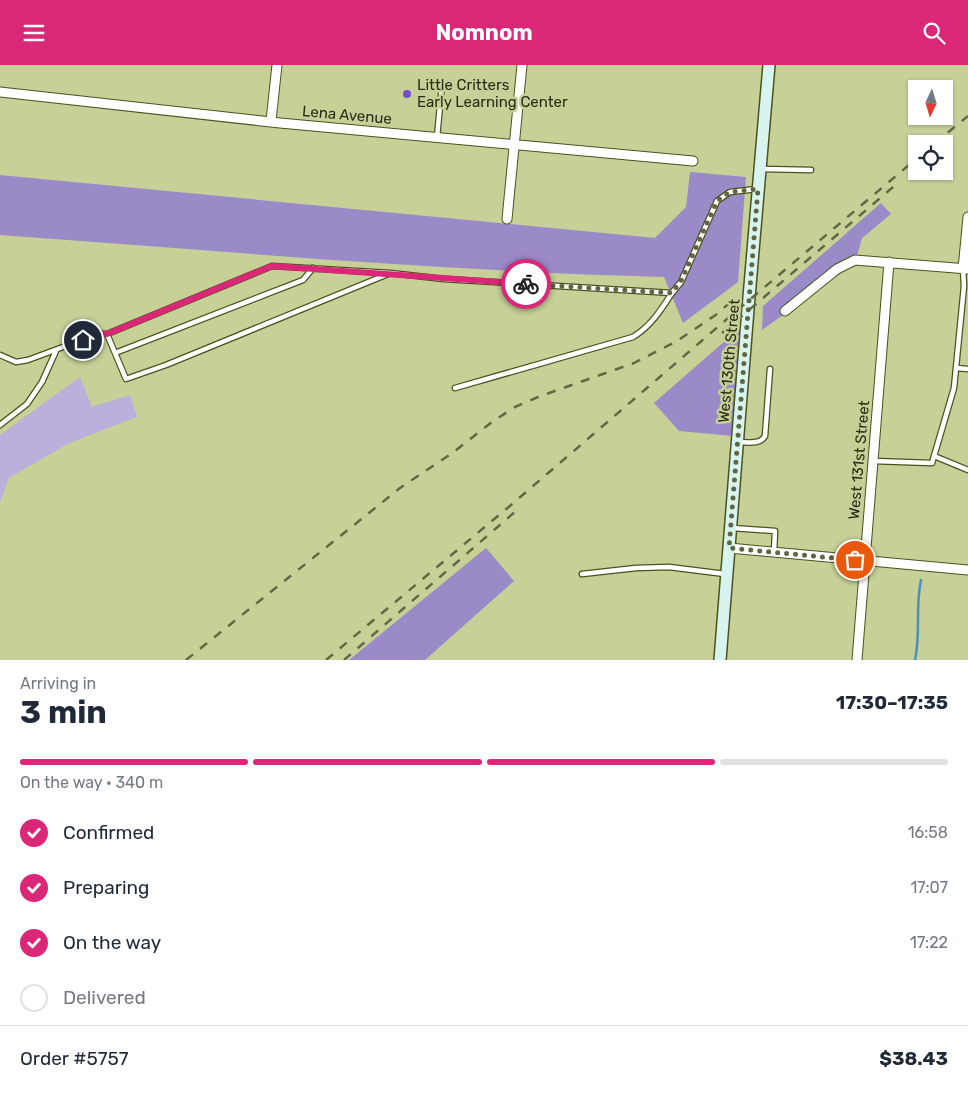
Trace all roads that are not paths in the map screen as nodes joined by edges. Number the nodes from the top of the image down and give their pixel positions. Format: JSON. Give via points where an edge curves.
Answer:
{"nodes":[{"id":1,"x":277,"y":65,"type":"edge"},
{"id":2,"x":522,"y":65,"type":"edge"},
{"id":3,"x":769,"y":65,"type":"edge"},
{"id":4,"x":442,"y":85,"type":"dead end"},
{"id":5,"x":0,"y":93,"type":"edge"},
{"id":6,"x":271,"y":121,"type":"junction"},
{"id":7,"x":437,"y":137,"type":"junction"},
{"id":8,"x":515,"y":145,"type":"junction"},
{"id":9,"x":692,"y":161,"type":"dead end"},
{"id":10,"x":759,"y":169,"type":"junction"},
{"id":11,"x":811,"y":170,"type":"dead end"},
{"id":12,"x":758,"y":189,"type":"junction"},
{"id":13,"x":968,"y":217,"type":"edge"},
{"id":14,"x":507,"y":219,"type":"dead end"},
{"id":15,"x":889,"y":263,"type":"junction"},
{"id":16,"x":313,"y":268,"type":"junction"},
{"id":17,"x":965,"y":269,"type":"edge"},
{"id":18,"x":390,"y":273,"type":"junction"},
{"id":19,"x":672,"y":293,"type":"junction"},
{"id":20,"x":784,"y":311,"type":"dead end"},
{"id":21,"x":107,"y":334,"type":"junction"},
{"id":22,"x":56,"y":351,"type":"junction"},
{"id":23,"x":115,"y":353,"type":"junction"},
{"id":24,"x":0,"y":355,"type":"edge"},
{"id":25,"x":956,"y":368,"type":"junction"},
{"id":26,"x":770,"y":369,"type":"dead end"},
{"id":27,"x":968,"y":369,"type":"edge"},
{"id":28,"x":455,"y":388,"type":"dead end"},
{"id":29,"x":0,"y":425,"type":"edge"},
{"id":30,"x":737,"y":442,"type":"junction"},
{"id":31,"x":934,"y":456,"type":"junction"},
{"id":32,"x":873,"y":461,"type":"junction"},
{"id":33,"x":968,"y":469,"type":"edge"},
{"id":34,"x":730,"y":528,"type":"junction"},
{"id":35,"x":729,"y":548,"type":"junction"},
{"id":36,"x":774,"y":552,"type":"junction"},
{"id":37,"x":865,"y":561,"type":"junction"},
{"id":38,"x":968,"y":570,"type":"edge"},
{"id":39,"x":727,"y":574,"type":"junction"},
{"id":40,"x":582,"y":575,"type":"dead end"},
{"id":41,"x":720,"y":660,"type":"edge"},
{"id":42,"x":857,"y":660,"type":"edge"}],
"edges":[{"from":1,"to":6,"type":"street"},
{"from":2,"to":8,"type":"street"},
{"from":3,"to":10,"type":"main road","name":"West 130th Street"},
{"from":4,"to":7,"type":"lane"},
{"from":5,"to":6,"type":"street","name":"Lena Avenue"},
{"from":6,"to":7,"type":"street","name":"Lena Avenue"},
{"from":7,"to":8,"type":"street","name":"Lena Avenue"},
{"from":8,"to":9,"type":"street","name":"Lena Avenue"},
{"from":8,"to":14,"type":"street"},
{"from":10,"to":11,"type":"lane"},
{"from":10,"to":12,"type":"main road","name":"West 130th Street"},
{"from":12,"to":19,"type":"lane","via":[[730,192],[717,201],[681,281]]},
{"from":12,"to":30,"type":"main road","name":"West 130th Street"},
{"from":13,"to":17,"type":"street"},
{"from":15,"to":17,"type":"street"},
{"from":15,"to":20,"type":"street","via":[[855,260],[837,269]]},
{"from":15,"to":32,"type":"street","name":"West 131st Street"},
{"from":16,"to":18,"type":"lane"},
{"from":16,"to":21,"type":"lane","via":[[272,266]]},
{"from":16,"to":23,"type":"lane","via":[[302,280]]},
{"from":17,"to":25,"type":"lane"},
{"from":18,"to":19,"type":"lane"},
{"from":18,"to":23,"type":"lane","via":[[126,379]]},
{"from":19,"to":28,"type":"lane","via":[[655,318],[633,337]]},
{"from":21,"to":22,"type":"lane","via":[[98,333]]},
{"from":21,"to":23,"type":"lane"},
{"from":22,"to":24,"type":"lane","via":[[16,362]]},
{"from":22,"to":29,"type":"lane","via":[[42,382],[27,404]]},
{"from":25,"to":27,"type":"lane"},
{"from":25,"to":31,"type":"lane","via":[[954,388]]},
{"from":26,"to":30,"type":"lane","via":[[765,435],[756,443]]},
{"from":30,"to":34,"type":"main road","name":"West 130th Street"},
{"from":31,"to":32,"type":"lane","via":[[932,463]]},
{"from":31,"to":33,"type":"lane"},
{"from":32,"to":37,"type":"street","name":"West 131st Street"},
{"from":34,"to":35,"type":"main road","name":"West 130th Street"},
{"from":34,"to":36,"type":"lane","via":[[775,531]]},
{"from":35,"to":36,"type":"street"},
{"from":35,"to":39,"type":"main road","name":"West 130th Street"},
{"from":36,"to":37,"type":"street"},
{"from":37,"to":38,"type":"street"},
{"from":37,"to":42,"type":"street","name":"West 131st Street"},
{"from":39,"to":40,"type":"lane","via":[[669,567]]},
{"from":39,"to":41,"type":"main road","name":"West 130th Street"}]}
